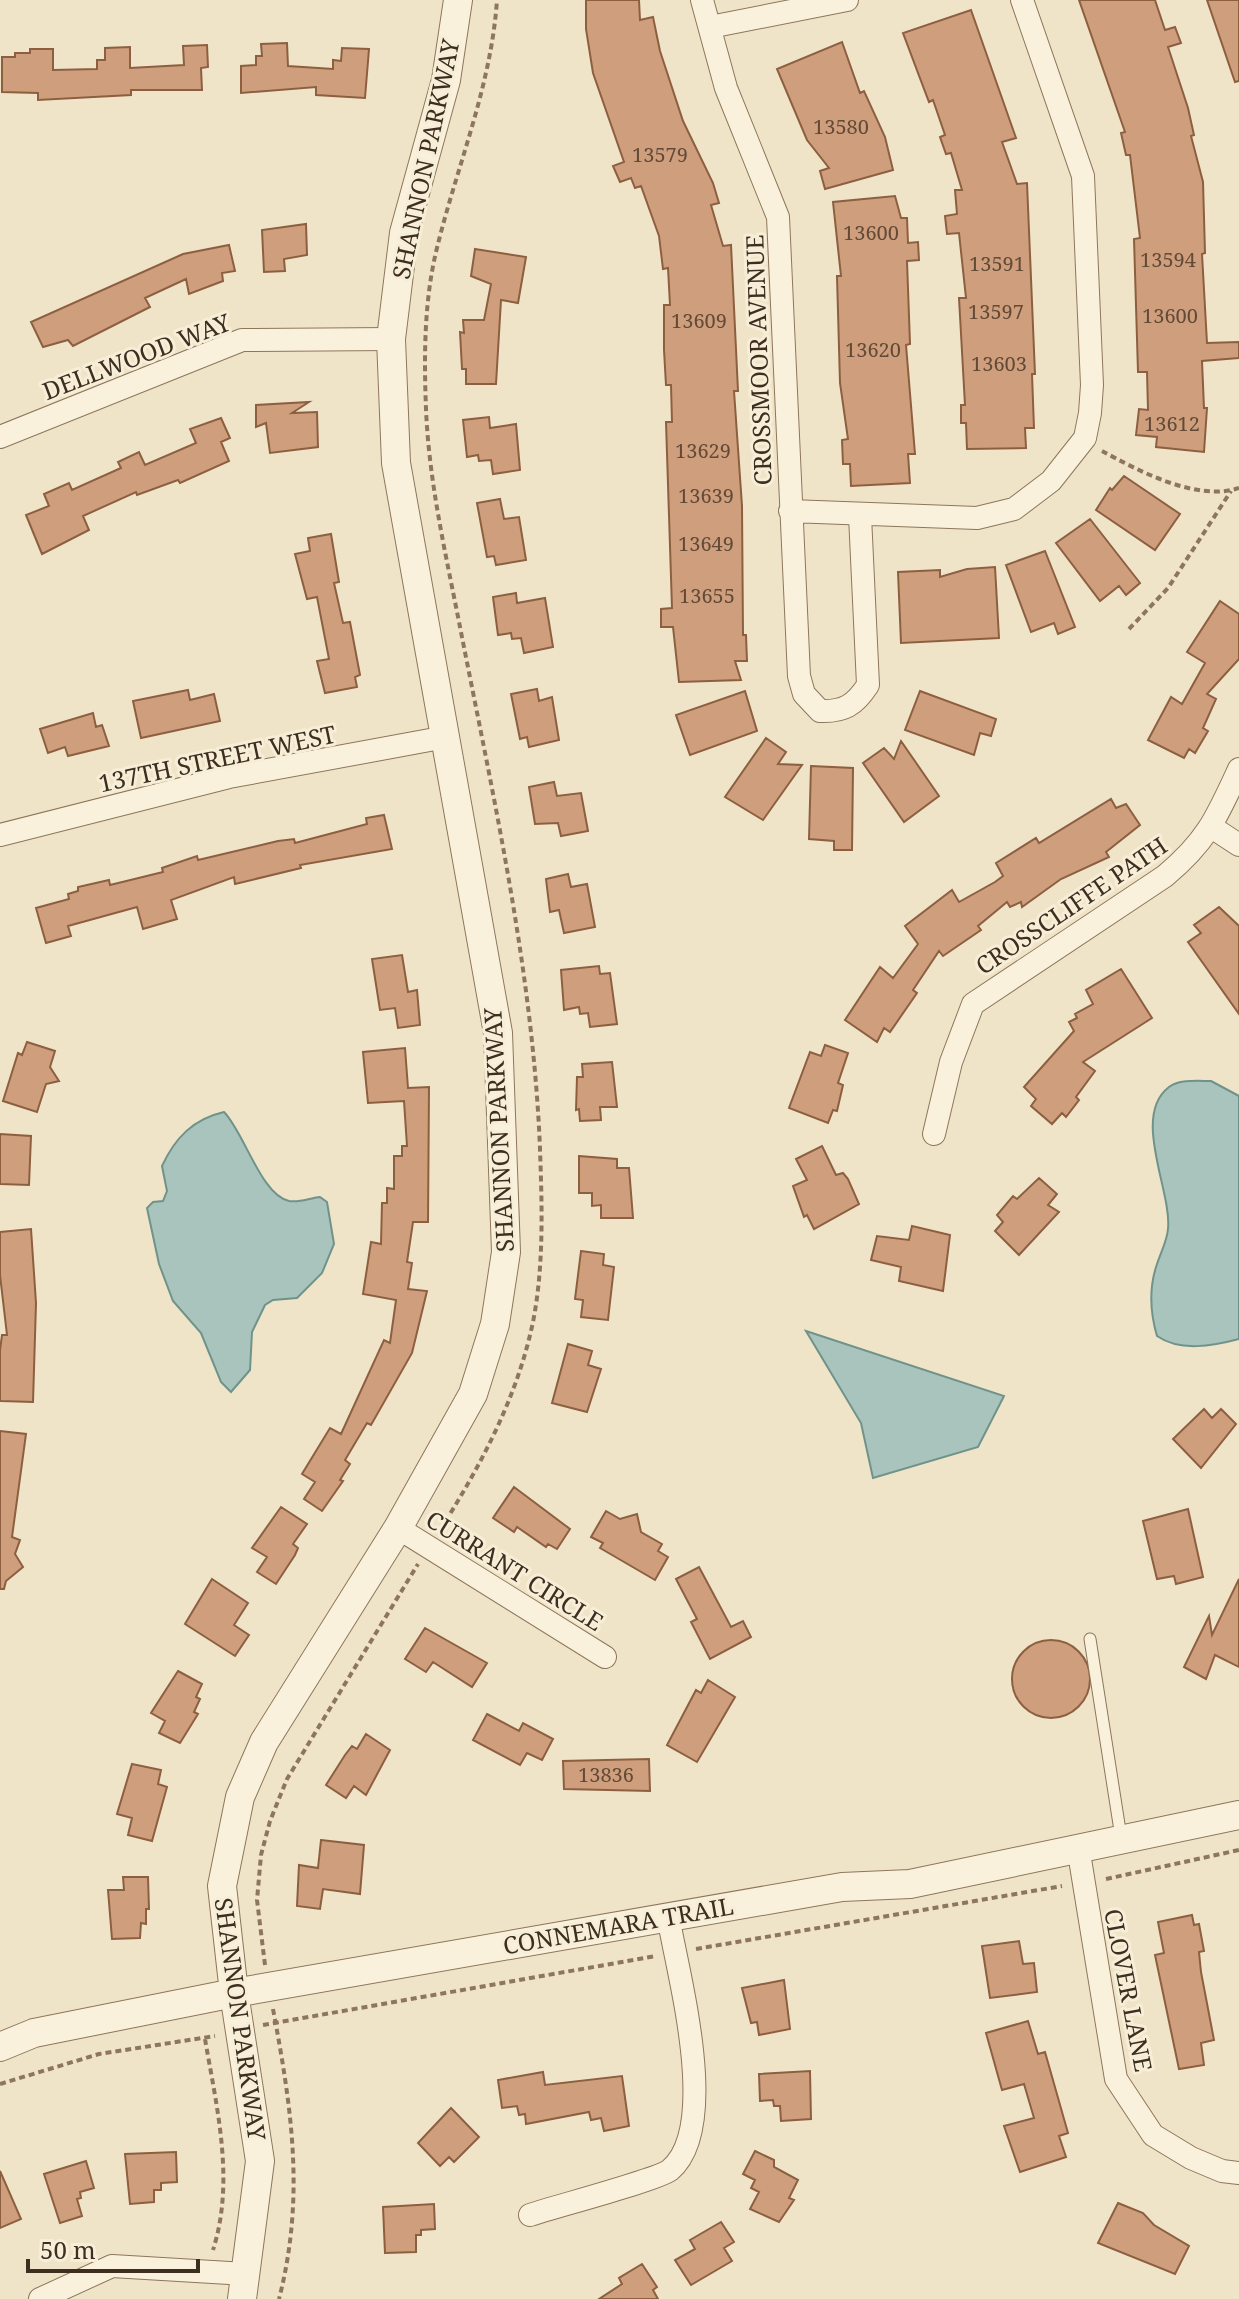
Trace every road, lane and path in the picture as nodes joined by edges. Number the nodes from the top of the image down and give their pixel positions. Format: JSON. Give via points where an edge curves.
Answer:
{"nodes":[{"id":1,"x":458,"y":0,"type":"edge"},
{"id":2,"x":497,"y":0,"type":"edge"},
{"id":3,"x":702,"y":0,"type":"edge"},
{"id":4,"x":847,"y":0,"type":"edge"},
{"id":5,"x":1022,"y":0,"type":"edge"},
{"id":6,"x":710,"y":27,"type":"junction"},
{"id":7,"x":391,"y":339,"type":"junction"},
{"id":8,"x":0,"y":437,"type":"edge"},
{"id":9,"x":1083,"y":440,"type":"junction"},
{"id":10,"x":1239,"y":488,"type":"edge"},
{"id":11,"x":1231,"y":491,"type":"junction"},
{"id":12,"x":790,"y":511,"type":"junction"},
{"id":13,"x":860,"y":516,"type":"junction"},
{"id":14,"x":1129,"y":629,"type":"dead end"},
{"id":15,"x":446,"y":737,"type":"junction"},
{"id":16,"x":1239,"y":769,"type":"edge"},
{"id":17,"x":1213,"y":828,"type":"junction"},
{"id":18,"x":0,"y":835,"type":"edge"},
{"id":19,"x":1239,"y":845,"type":"edge"},
{"id":20,"x":934,"y":1134,"type":"dead end"},
{"id":21,"x":398,"y":1528,"type":"junction"},
{"id":22,"x":429,"y":1547,"type":"junction"},
{"id":23,"x":1090,"y":1639,"type":"dead end"},
{"id":24,"x":605,"y":1657,"type":"dead end"},
{"id":25,"x":1239,"y":1815,"type":"edge"},
{"id":26,"x":1121,"y":1838,"type":"junction"},
{"id":27,"x":1078,"y":1847,"type":"junction"},
{"id":28,"x":1239,"y":1850,"type":"edge"},
{"id":29,"x":1082,"y":1883,"type":"junction"},
{"id":30,"x":668,"y":1916,"type":"junction"},
{"id":31,"x":674,"y":1953,"type":"junction"},
{"id":32,"x":269,"y":1987,"type":"junction"},
{"id":33,"x":234,"y":1993,"type":"junction"},
{"id":34,"x":276,"y":2022,"type":"junction"},
{"id":35,"x":240,"y":2029,"type":"junction"},
{"id":36,"x":205,"y":2039,"type":"junction"},
{"id":37,"x":0,"y":2047,"type":"edge"},
{"id":38,"x":0,"y":2084,"type":"edge"},
{"id":39,"x":1239,"y":2173,"type":"edge"},
{"id":40,"x":530,"y":2215,"type":"dead end"},
{"id":41,"x":206,"y":2273,"type":"junction"},
{"id":42,"x":244,"y":2287,"type":"edge"},
{"id":43,"x":40,"y":2299,"type":"edge"},
{"id":44,"x":279,"y":2299,"type":"edge"}],
"edges":[{"from":1,"to":7,"type":"street","name":"SHANNON PARKWAY","via":[[446,80],[404,233]]},
{"from":2,"to":22,"type":"path","via":[[482,95],[435,256],[425,348],[426,412],[441,529],[526,985],[538,1094],[540,1265],[533,1322],[499,1426]]},
{"from":3,"to":6,"type":"street","name":"CROSSMOOR AVENUE"},
{"from":4,"to":6,"type":"street"},
{"from":5,"to":9,"type":"street","via":[[1083,176],[1092,385]]},
{"from":6,"to":12,"type":"street","name":"CROSSMOOR AVENUE","via":[[726,88],[778,217]]},
{"from":7,"to":8,"type":"street","name":"DELLWOOD WAY","via":[[242,340]]},
{"from":7,"to":15,"type":"street","name":"SHANNON PARKWAY","via":[[396,463]]},
{"from":9,"to":11,"type":"path","via":[[1174,483]]},
{"from":9,"to":13,"type":"street","via":[[1051,481],[1014,509],[977,518]]},
{"from":10,"to":11,"type":"path"},
{"from":11,"to":14,"type":"path","via":[[1168,588]]},
{"from":12,"to":13,"type":"street"},
{"from":12,"to":13,"type":"street","name":"CROSSMOOR AVENUE","via":[[799,676],[804,694],[820,711],[836,712],[855,704],[868,685]]},
{"from":15,"to":18,"type":"street","name":"137TH STREET WEST","via":[[229,777]]},
{"from":15,"to":21,"type":"street","name":"SHANNON PARKWAY","via":[[498,1033],[506,1252],[495,1324],[473,1394]]},
{"from":16,"to":17,"type":"street","name":"CROSSCLIFFE PATH"},
{"from":17,"to":19,"type":"street"},
{"from":17,"to":20,"type":"street","name":"CROSSCLIFFE PATH","via":[[1165,876],[973,1004],[951,1062]]},
{"from":21,"to":22,"type":"street","name":"CURRANT CIRCLE"},
{"from":21,"to":33,"type":"street","name":"SHANNON PARKWAY","via":[[264,1742],[240,1797],[222,1886]]},
{"from":22,"to":24,"type":"street","name":"CURRANT CIRCLE"},
{"from":22,"to":32,"type":"path","via":[[300,1757],[270,1821],[257,1900]]},
{"from":23,"to":26,"type":"lane"},
{"from":25,"to":26,"type":"street","name":"CONNEMARA TRAIL"},
{"from":26,"to":27,"type":"street","name":"CONNEMARA TRAIL"},
{"from":27,"to":29,"type":"street","name":"CLOVER LANE"},
{"from":27,"to":30,"type":"street","name":"CONNEMARA TRAIL","via":[[910,1884],[842,1887]]},
{"from":28,"to":29,"type":"path"},
{"from":29,"to":31,"type":"path"},
{"from":29,"to":39,"type":"street","name":"CLOVER LANE","via":[[1116,2079],[1153,2135],[1191,2158]]},
{"from":30,"to":31,"type":"street"},
{"from":30,"to":32,"type":"street","name":"CONNEMARA TRAIL"},
{"from":31,"to":34,"type":"path"},
{"from":31,"to":40,"type":"street","via":[[698,2088],[689,2141],[669,2171]]},
{"from":32,"to":33,"type":"street","name":"CONNEMARA TRAIL"},
{"from":32,"to":34,"type":"path"},
{"from":33,"to":35,"type":"street","name":"SHANNON PARKWAY"},
{"from":33,"to":37,"type":"street","name":"CONNEMARA TRAIL","via":[[34,2033]]},
{"from":34,"to":35,"type":"path"},
{"from":34,"to":44,"type":"path","via":[[297,2179]]},
{"from":35,"to":36,"type":"path"},
{"from":35,"to":42,"type":"street","name":"SHANNON PARKWAY","via":[[260,2161]]},
{"from":36,"to":38,"type":"path","via":[[99,2054]]},
{"from":36,"to":41,"type":"path","via":[[224,2156],[223,2202]]},
{"from":41,"to":42,"type":"street"},
{"from":41,"to":43,"type":"street","via":[[112,2266]]}]}
